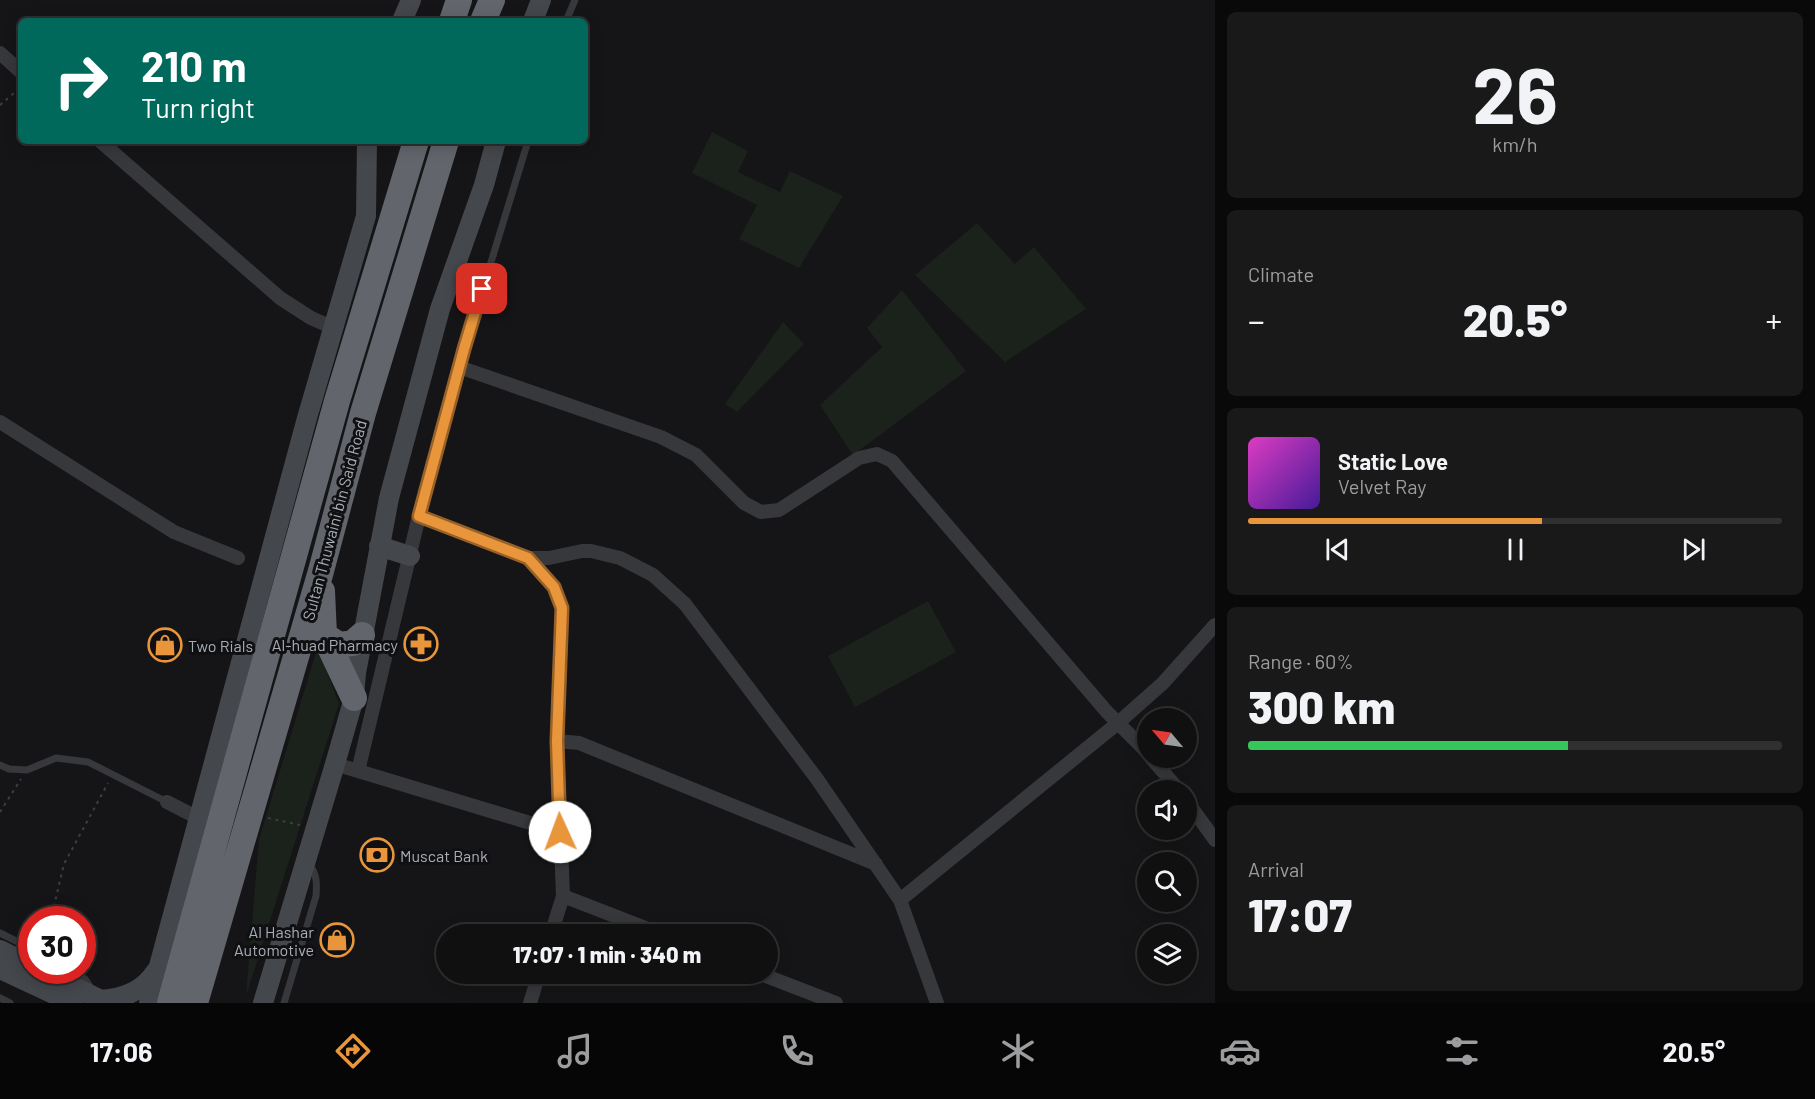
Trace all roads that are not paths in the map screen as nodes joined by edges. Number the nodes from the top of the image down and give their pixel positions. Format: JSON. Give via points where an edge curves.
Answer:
{"nodes":[{"id":1,"x":411,"y":0,"type":"edge"},
{"id":2,"x":459,"y":0,"type":"edge"},
{"id":3,"x":492,"y":0,"type":"edge"},
{"id":4,"x":541,"y":0,"type":"edge"},
{"id":5,"x":574,"y":0,"type":"edge"},
{"id":6,"x":403,"y":18,"type":"edge"},
{"id":7,"x":453,"y":18,"type":"edge"},
{"id":8,"x":484,"y":18,"type":"edge"},
{"id":9,"x":534,"y":18,"type":"edge"},
{"id":10,"x":567,"y":18,"type":"edge"},
{"id":11,"x":0,"y":53,"type":"edge"},
{"id":12,"x":18,"y":69,"type":"edge"},
{"id":13,"x":103,"y":144,"type":"edge"},
{"id":14,"x":367,"y":144,"type":"edge"},
{"id":15,"x":415,"y":144,"type":"edge"},
{"id":16,"x":445,"y":144,"type":"edge"},
{"id":17,"x":495,"y":144,"type":"edge"},
{"id":18,"x":527,"y":144,"type":"edge"},
{"id":19,"x":334,"y":328,"type":"junction"},
{"id":20,"x":459,"y":367,"type":"junction"},
{"id":21,"x":0,"y":422,"type":"edge"},
{"id":22,"x":419,"y":516,"type":"junction"},
{"id":23,"x":379,"y":546,"type":"junction"},
{"id":24,"x":410,"y":556,"type":"junction"},
{"id":25,"x":238,"y":558,"type":"dead end"},
{"id":26,"x":528,"y":558,"type":"junction"},
{"id":27,"x":321,"y":571,"type":"junction"},
{"id":28,"x":1215,"y":625,"type":"edge"},
{"id":29,"x":324,"y":635,"type":"junction"},
{"id":30,"x":362,"y":635,"type":"junction"},
{"id":31,"x":354,"y":698,"type":"junction"},
{"id":32,"x":1118,"y":723,"type":"junction"},
{"id":33,"x":557,"y":741,"type":"junction"},
{"id":34,"x":1137,"y":742,"type":"edge"},
{"id":35,"x":336,"y":764,"type":"junction"},
{"id":36,"x":0,"y":765,"type":"edge"},
{"id":37,"x":1160,"y":768,"type":"edge"},
{"id":38,"x":358,"y":771,"type":"junction"},
{"id":39,"x":1170,"y":780,"type":"edge"},
{"id":40,"x":167,"y":802,"type":"joint"},
{"id":41,"x":1197,"y":815,"type":"edge"},
{"id":42,"x":200,"y":819,"type":"junction"},
{"id":43,"x":560,"y":832,"type":"junction"},
{"id":44,"x":1215,"y":840,"type":"edge"},
{"id":45,"x":306,"y":859,"type":"junction"},
{"id":46,"x":876,"y":864,"type":"junction"},
{"id":47,"x":563,"y":896,"type":"junction"},
{"id":48,"x":900,"y":900,"type":"junction"},
{"id":49,"x":554,"y":924,"type":"edge"},
{"id":50,"x":635,"y":924,"type":"edge"},
{"id":51,"x":0,"y":933,"type":"edge"},
{"id":52,"x":18,"y":942,"type":"edge"},
{"id":53,"x":0,"y":951,"type":"edge"},
{"id":54,"x":18,"y":959,"type":"edge"},
{"id":55,"x":161,"y":963,"type":"junction"},
{"id":56,"x":0,"y":969,"type":"edge"},
{"id":57,"x":778,"y":981,"type":"edge"},
{"id":58,"x":68,"y":984,"type":"edge"},
{"id":59,"x":89,"y":984,"type":"edge"},
{"id":60,"x":536,"y":984,"type":"edge"},
{"id":61,"x":0,"y":998,"type":"edge"},
{"id":62,"x":101,"y":1000,"type":"edge"},
{"id":63,"x":10,"y":1003,"type":"edge"},
{"id":64,"x":73,"y":1003,"type":"edge"},
{"id":65,"x":149,"y":1003,"type":"edge"},
{"id":66,"x":170,"y":1003,"type":"edge"},
{"id":67,"x":195,"y":1003,"type":"edge"},
{"id":68,"x":263,"y":1003,"type":"edge"},
{"id":69,"x":284,"y":1003,"type":"edge"},
{"id":70,"x":530,"y":1003,"type":"edge"},
{"id":71,"x":836,"y":1003,"type":"edge"},
{"id":72,"x":937,"y":1003,"type":"edge"}],
"edges":[{"from":1,"to":6,"type":"street"},
{"from":2,"to":7,"type":"highway"},
{"from":3,"to":8,"type":"highway"},
{"from":4,"to":9,"type":"street"},
{"from":5,"to":10,"type":"lane"},
{"from":11,"to":12,"type":"street"},
{"from":13,"to":19,"type":"street","via":[[280,298]]},
{"from":14,"to":19,"type":"street","via":[[366,216]]},
{"from":15,"to":66,"type":"highway","name":"Sultan Thuwaini bin Said Road","via":[[337,401]]},
{"from":16,"to":27,"type":"highway","name":"Sultan Thuwaini bin Said Road","via":[[363,413]]},
{"from":17,"to":23,"type":"street","via":[[440,309]]},
{"from":18,"to":20,"type":"lane"},
{"from":19,"to":42,"type":"street"},
{"from":20,"to":22,"type":"street"},
{"from":20,"to":32,"type":"street","via":[[661,437],[696,455],[744,503],[761,512],[779,510],[859,458],[877,454],[892,461]]},
{"from":21,"to":25,"type":"street","via":[[174,532]]},
{"from":22,"to":24,"type":"street"},
{"from":22,"to":26,"type":"street"},
{"from":23,"to":24,"type":"street"},
{"from":23,"to":30,"type":"street"},
{"from":24,"to":38,"type":"street"},
{"from":26,"to":33,"type":"street","via":[[554,587],[562,608]]},
{"from":26,"to":46,"type":"street","via":[[591,551],[620,558],[653,575],[685,604],[733,666]]},
{"from":27,"to":29,"type":"highway"},
{"from":27,"to":67,"type":"highway","name":"Sultan Thuwaini bin Said Road"},
{"from":28,"to":32,"type":"street","via":[[1163,683]]},
{"from":29,"to":30,"type":"highway","via":[[339,645],[353,643]]},
{"from":29,"to":31,"type":"highway"},
{"from":30,"to":31,"type":"street"},
{"from":31,"to":35,"type":"street"},
{"from":32,"to":34,"type":"street"},
{"from":32,"to":48,"type":"street"},
{"from":33,"to":43,"type":"street"},
{"from":33,"to":46,"type":"street","via":[[579,743]]},
{"from":35,"to":38,"type":"street"},
{"from":35,"to":45,"type":"street"},
{"from":36,"to":40,"type":"lane","via":[[27,770],[56,758],[88,762]]},
{"from":37,"to":39,"type":"street"},
{"from":38,"to":43,"type":"street"},
{"from":40,"to":42,"type":"street"},
{"from":41,"to":44,"type":"street"},
{"from":42,"to":55,"type":"street"},
{"from":43,"to":47,"type":"street"},
{"from":45,"to":68,"type":"street"},
{"from":45,"to":69,"type":"lane","via":[[314,870],[316,896]]},
{"from":46,"to":48,"type":"street"},
{"from":47,"to":49,"type":"street"},
{"from":47,"to":50,"type":"street"},
{"from":48,"to":72,"type":"street"},
{"from":51,"to":52,"type":"lane"},
{"from":53,"to":54,"type":"street"},
{"from":55,"to":62,"type":"street","via":[[153,976],[129,995]]},
{"from":55,"to":65,"type":"street"},
{"from":56,"to":64,"type":"street"},
{"from":57,"to":71,"type":"street"},
{"from":58,"to":62,"type":"street"},
{"from":59,"to":62,"type":"lane"},
{"from":60,"to":70,"type":"street"},
{"from":61,"to":63,"type":"lane"}]}
